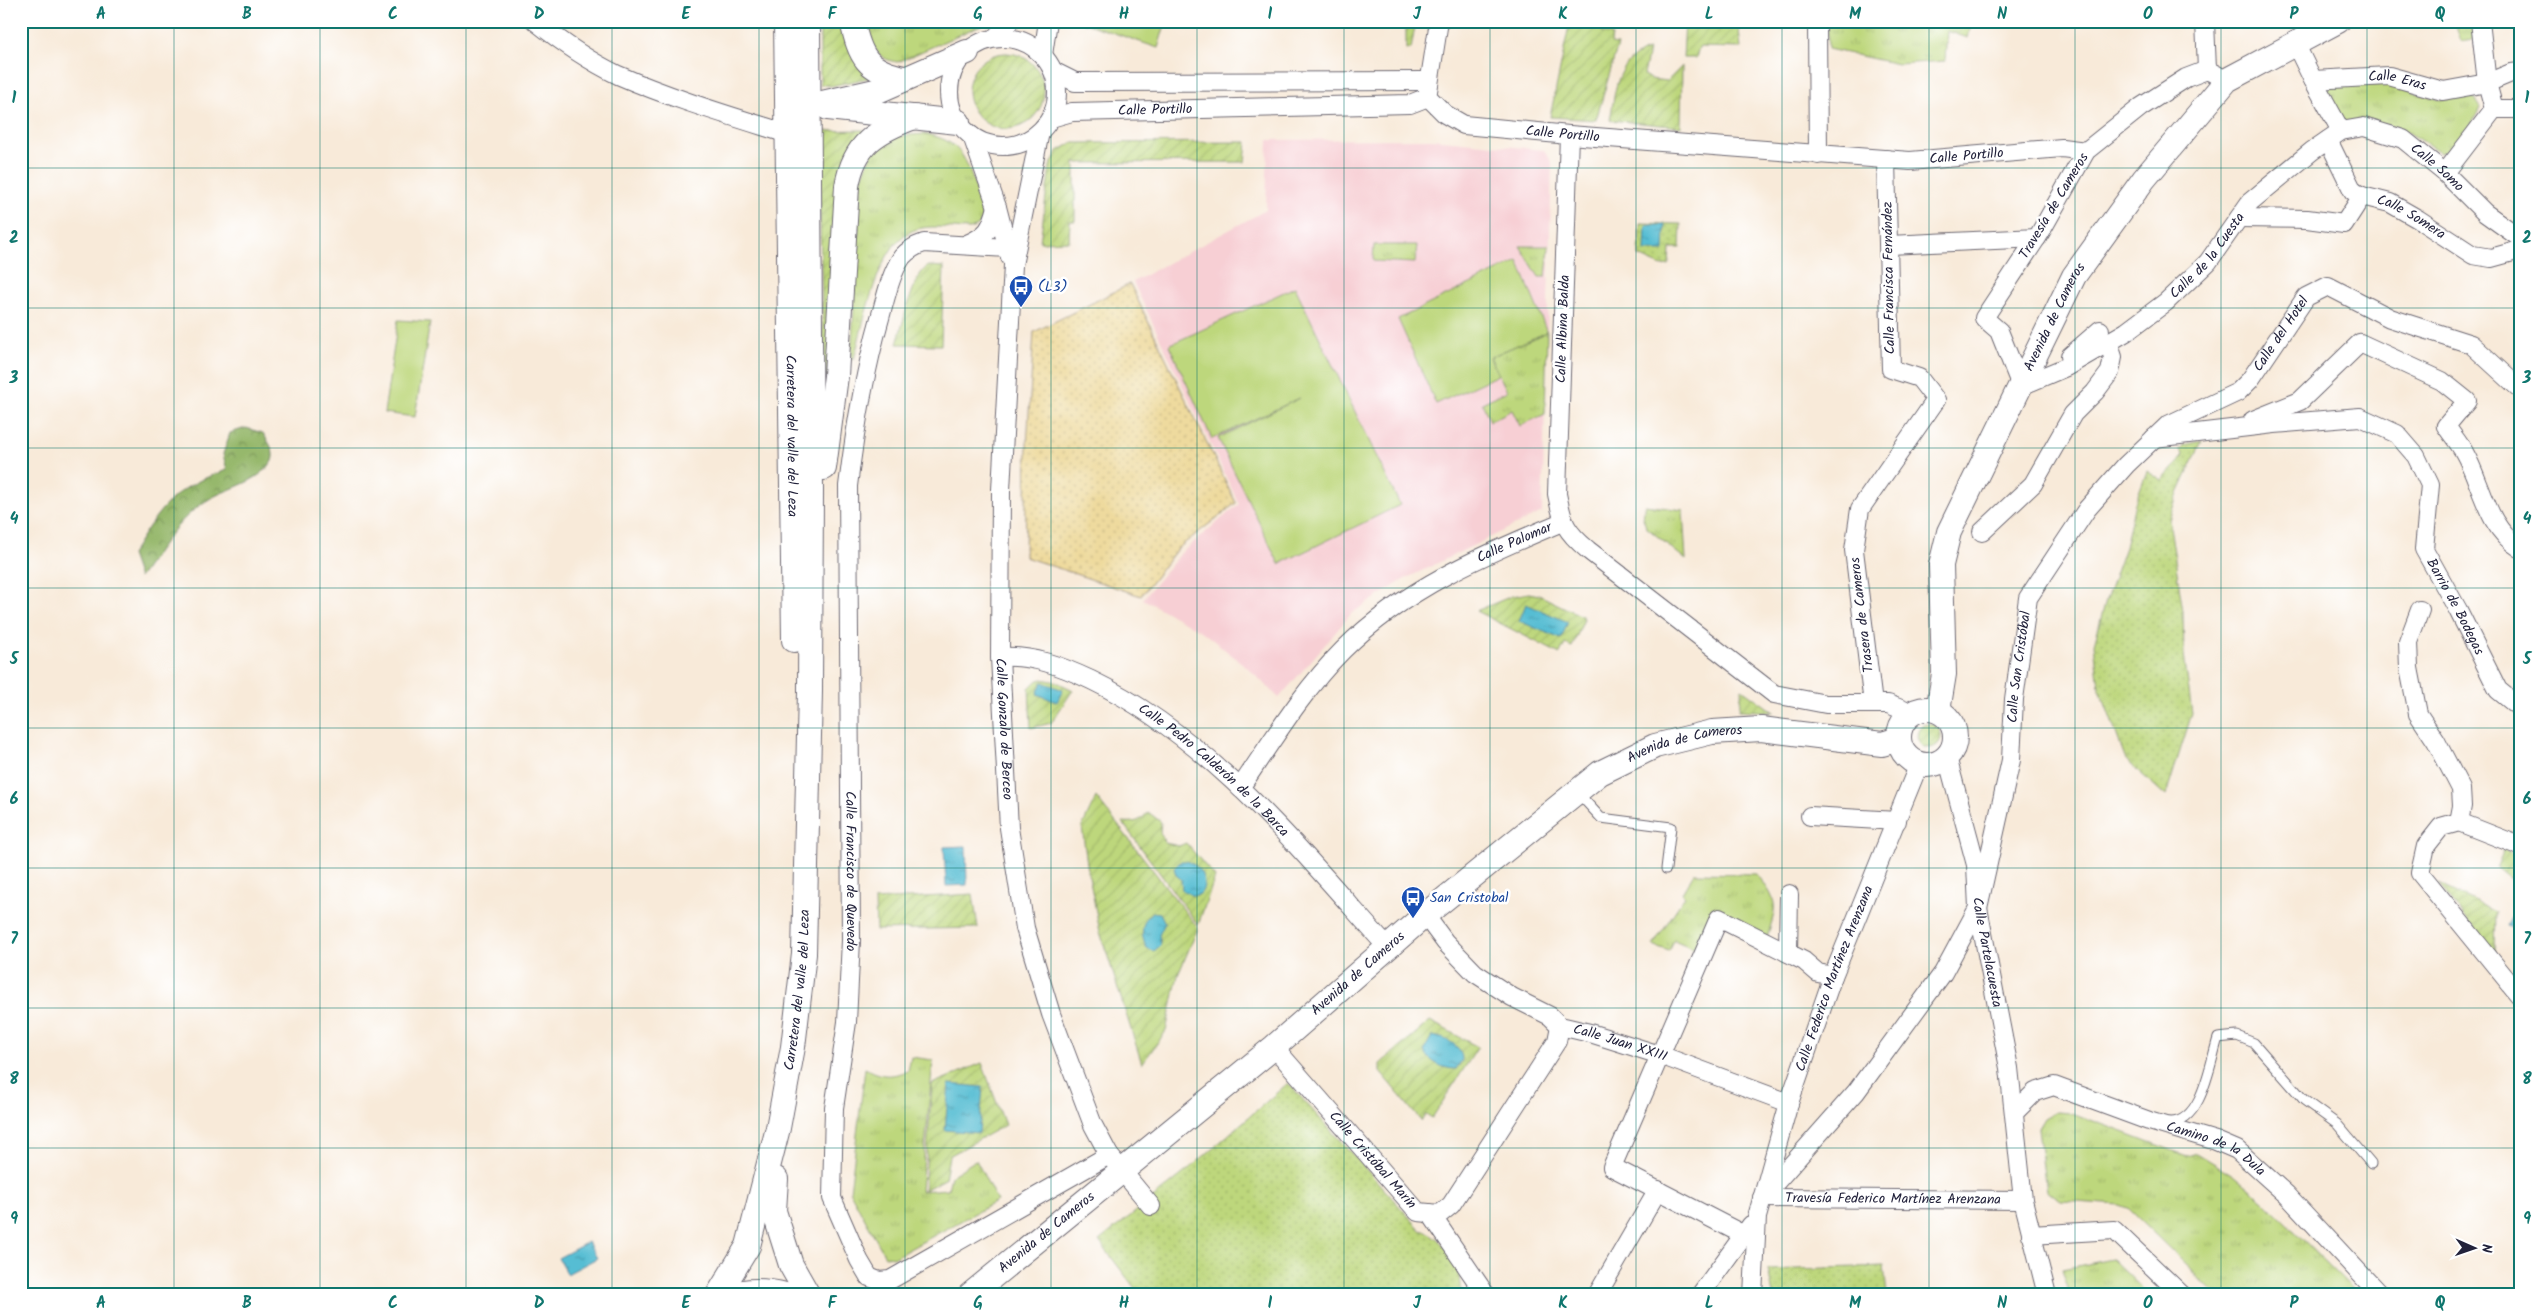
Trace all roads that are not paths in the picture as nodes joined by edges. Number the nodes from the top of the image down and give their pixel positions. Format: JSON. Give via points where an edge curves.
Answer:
{"nodes":[{"id":1,"x":534,"y":21,"type":"edge"},
{"id":2,"x":786,"y":21,"type":"edge"},
{"id":3,"x":797,"y":21,"type":"edge"},
{"id":4,"x":808,"y":21,"type":"edge"},
{"id":5,"x":852,"y":21,"type":"edge"},
{"id":6,"x":1010,"y":21,"type":"edge"},
{"id":7,"x":1048,"y":21,"type":"edge"},
{"id":8,"x":1439,"y":21,"type":"edge"},
{"id":9,"x":1817,"y":21,"type":"edge"},
{"id":10,"x":2205,"y":21,"type":"edge"},
{"id":11,"x":2338,"y":21,"type":"edge"},
{"id":12,"x":2480,"y":21,"type":"edge"},
{"id":13,"x":2309,"y":32,"type":"edge"},
{"id":14,"x":995,"y":38,"type":"junction"},
{"id":15,"x":967,"y":52,"type":"junction"},
{"id":16,"x":1043,"y":56,"type":"junction"},
{"id":17,"x":1053,"y":71,"type":"junction"},
{"id":18,"x":2520,"y":72,"type":"edge"},
{"id":19,"x":2217,"y":75,"type":"junction"},
{"id":20,"x":904,"y":78,"type":"junction"},
{"id":21,"x":2313,"y":80,"type":"junction"},
{"id":22,"x":2487,"y":83,"type":"junction"},
{"id":23,"x":1428,"y":89,"type":"junction"},
{"id":24,"x":809,"y":106,"type":"junction"},
{"id":25,"x":2520,"y":109,"type":"edge"},
{"id":26,"x":2494,"y":110,"type":"junction"},
{"id":27,"x":914,"y":117,"type":"junction"},
{"id":28,"x":1051,"y":118,"type":"junction"},
{"id":29,"x":965,"y":129,"type":"junction"},
{"id":30,"x":1040,"y":132,"type":"junction"},
{"id":31,"x":788,"y":134,"type":"junction"},
{"id":32,"x":1569,"y":135,"type":"junction"},
{"id":33,"x":2334,"y":136,"type":"junction"},
{"id":34,"x":2086,"y":150,"type":"junction"},
{"id":35,"x":1818,"y":155,"type":"junction"},
{"id":36,"x":1886,"y":159,"type":"junction"},
{"id":37,"x":2445,"y":174,"type":"junction"},
{"id":38,"x":2362,"y":196,"type":"junction"},
{"id":39,"x":997,"y":207,"type":"junction"},
{"id":40,"x":2239,"y":218,"type":"junction"},
{"id":41,"x":2036,"y":238,"type":"junction"},
{"id":42,"x":2520,"y":238,"type":"edge"},
{"id":43,"x":966,"y":245,"type":"junction"},
{"id":44,"x":1889,"y":245,"type":"junction"},
{"id":45,"x":1007,"y":248,"type":"junction"},
{"id":46,"x":2520,"y":250,"type":"edge"},
{"id":47,"x":1014,"y":265,"type":"junction"},
{"id":48,"x":2104,"y":336,"type":"junction"},
{"id":49,"x":790,"y":352,"type":"junction"},
{"id":50,"x":2021,"y":386,"type":"junction"},
{"id":51,"x":2520,"y":388,"type":"edge"},
{"id":52,"x":1936,"y":400,"type":"joint"},
{"id":53,"x":2230,"y":429,"type":"junction"},
{"id":54,"x":2154,"y":438,"type":"junction"},
{"id":55,"x":1562,"y":522,"type":"junction"},
{"id":56,"x":1982,"y":532,"type":"dead end"},
{"id":57,"x":2520,"y":548,"type":"edge"},
{"id":58,"x":2420,"y":610,"type":"dead end"},
{"id":59,"x":1000,"y":657,"type":"junction"},
{"id":60,"x":810,"y":691,"type":"junction"},
{"id":61,"x":1873,"y":704,"type":"junction"},
{"id":62,"x":2520,"y":708,"type":"edge"},
{"id":63,"x":1938,"y":711,"type":"junction"},
{"id":64,"x":1910,"y":713,"type":"junction"},
{"id":65,"x":1899,"y":739,"type":"junction"},
{"id":66,"x":1947,"y":757,"type":"junction"},
{"id":67,"x":1919,"y":764,"type":"junction"},
{"id":68,"x":1240,"y":788,"type":"junction"},
{"id":69,"x":1577,"y":791,"type":"junction"},
{"id":70,"x":1810,"y":816,"type":"dead end"},
{"id":71,"x":1897,"y":821,"type":"junction"},
{"id":72,"x":2459,"y":822,"type":"junction"},
{"id":73,"x":2520,"y":846,"type":"edge"},
{"id":74,"x":805,"y":851,"type":"junction"},
{"id":75,"x":1666,"y":869,"type":"dead end"},
{"id":76,"x":1789,"y":894,"type":"dead end"},
{"id":77,"x":1978,"y":908,"type":"junction"},
{"id":78,"x":1425,"y":915,"type":"junction"},
{"id":79,"x":1387,"y":947,"type":"junction"},
{"id":80,"x":1788,"y":953,"type":"junction"},
{"id":81,"x":1833,"y":976,"type":"junction"},
{"id":82,"x":2520,"y":996,"type":"edge"},
{"id":83,"x":1560,"y":1026,"type":"junction"},
{"id":84,"x":1274,"y":1047,"type":"junction"},
{"id":85,"x":1660,"y":1056,"type":"junction"},
{"id":86,"x":1789,"y":1103,"type":"junction"},
{"id":87,"x":2014,"y":1113,"type":"junction"},
{"id":88,"x":2149,"y":1121,"type":"junction"},
{"id":89,"x":778,"y":1128,"type":"junction"},
{"id":90,"x":1116,"y":1163,"type":"junction"},
{"id":91,"x":2372,"y":1164,"type":"dead end"},
{"id":92,"x":1658,"y":1190,"type":"junction"},
{"id":93,"x":1762,"y":1198,"type":"junction"},
{"id":94,"x":2023,"y":1200,"type":"junction"},
{"id":95,"x":1151,"y":1206,"type":"dead end"},
{"id":96,"x":1430,"y":1213,"type":"junction"},
{"id":97,"x":1757,"y":1217,"type":"junction"},
{"id":98,"x":1744,"y":1235,"type":"junction"},
{"id":99,"x":2031,"y":1235,"type":"junction"},
{"id":100,"x":718,"y":1295,"type":"edge"},
{"id":101,"x":729,"y":1295,"type":"edge"},
{"id":102,"x":786,"y":1295,"type":"edge"},
{"id":103,"x":808,"y":1295,"type":"edge"},
{"id":104,"x":970,"y":1295,"type":"edge"},
{"id":105,"x":1486,"y":1295,"type":"edge"},
{"id":106,"x":1597,"y":1295,"type":"edge"},
{"id":107,"x":1700,"y":1295,"type":"edge"},
{"id":108,"x":1753,"y":1295,"type":"edge"},
{"id":109,"x":2047,"y":1295,"type":"edge"},
{"id":110,"x":2182,"y":1295,"type":"edge"},
{"id":111,"x":2380,"y":1295,"type":"edge"}],
"edges":[{"from":1,"to":31,"type":"street","via":[[617,74],[688,102]]},
{"from":2,"to":31,"type":"main road","name":"Carretera del valle del Leza"},
{"from":3,"to":24,"type":"main road","via":[[799,95]]},
{"from":4,"to":24,"type":"main road","name":"Carretera del valle del Leza"},
{"from":5,"to":20,"type":"main road","via":[[856,41],[868,63],[883,74]]},
{"from":6,"to":14,"type":"street"},
{"from":7,"to":16,"type":"street"},
{"from":8,"to":23,"type":"street"},
{"from":9,"to":35,"type":"street"},
{"from":10,"to":19,"type":"street"},
{"from":11,"to":13,"type":"main road","name":"Avenida de Cameros"},
{"from":12,"to":22,"type":"street"},
{"from":13,"to":19,"type":"main road","name":"Avenida de Cameros"},
{"from":13,"to":21,"type":"street"},
{"from":14,"to":15,"type":"street"},
{"from":14,"to":16,"type":"street","via":[[1021,41]]},
{"from":15,"to":20,"type":"main road"},
{"from":15,"to":29,"type":"street","via":[[957,63],[949,93],[952,108]]},
{"from":16,"to":17,"type":"street"},
{"from":17,"to":23,"type":"street","name":"Calle Portillo","via":[[1074,82]]},
{"from":17,"to":28,"type":"street","via":[[1057,95]]},
{"from":18,"to":22,"type":"street","name":"Calle Eras"},
{"from":19,"to":34,"type":"street","name":"Travesía de Cameros","via":[[2186,78],[2141,107]]},
{"from":19,"to":50,"type":"main road","name":"Avenida de Cameros","via":[[2074,276]]},
{"from":20,"to":24,"type":"main road","via":[[880,90]]},
{"from":21,"to":22,"type":"street","name":"Calle Eras","via":[[2389,76],[2443,91]]},
{"from":21,"to":33,"type":"street","name":"Calle Somera"},
{"from":22,"to":26,"type":"street"},
{"from":23,"to":28,"type":"street","name":"Calle Portillo","via":[[1410,104],[1072,112]]},
{"from":23,"to":32,"type":"street","name":"Calle Portillo","via":[[1445,114],[1464,125]]},
{"from":24,"to":27,"type":"main road"},
{"from":24,"to":49,"type":"main road","via":[[798,125],[801,283]]},
{"from":24,"to":60,"type":"main road","name":"Carretera del valle del Leza"},
{"from":25,"to":26,"type":"street"},
{"from":26,"to":37,"type":"street"},
{"from":27,"to":29,"type":"main road"},
{"from":27,"to":60,"type":"main road","via":[[885,128],[863,146],[850,166],[836,376],[824,465],[821,627]]},
{"from":28,"to":30,"type":"street"},
{"from":29,"to":30,"type":"street","via":[[988,144],[1007,146],[1025,142]]},
{"from":29,"to":39,"type":"street","name":"Calle Gonzalo de Berceo"},
{"from":30,"to":47,"type":"street","name":"Calle Gonzalo de Berceo"},
{"from":31,"to":49,"type":"main road","name":"Carretera del valle del Leza"},
{"from":32,"to":35,"type":"street","name":"Calle Portillo"},
{"from":32,"to":55,"type":"street","name":"Calle Albina Balda","via":[[1558,494]]},
{"from":33,"to":37,"type":"street","name":"Calle Somo","via":[[2364,127],[2404,139]]},
{"from":33,"to":38,"type":"street","name":"Calle Somera","via":[[2352,191]]},
{"from":33,"to":40,"type":"street","name":"Calle de la Cuesta","via":[[2250,202]]},
{"from":34,"to":36,"type":"street","name":"Calle Portillo","via":[[2062,148],[1910,161]]},
{"from":34,"to":41,"type":"street","name":"Travesía de Cameros"},
{"from":35,"to":36,"type":"street","name":"Calle Portillo"},
{"from":36,"to":44,"type":"street","name":"Calle Francisca Fernández"},
{"from":37,"to":42,"type":"street","name":"Calle Somo","via":[[2485,213]]},
{"from":38,"to":40,"type":"street","via":[[2344,224],[2308,219]]},
{"from":38,"to":46,"type":"street","name":"Calle Somera","via":[[2390,203],[2473,256],[2491,258]]},
{"from":39,"to":43,"type":"street","via":[[993,223],[984,237]]},
{"from":39,"to":45,"type":"street","name":"Calle Gonzalo de Berceo"},
{"from":40,"to":48,"type":"street","name":"Calle de la Cuesta","via":[[2208,262],[2166,302],[2126,332]]},
{"from":41,"to":44,"type":"street"},
{"from":41,"to":50,"type":"street","name":"Travesía de Cameros","via":[[1984,318],[1998,331]]},
{"from":43,"to":45,"type":"street","name":"Calle Francisco de Quevedo"},
{"from":43,"to":90,"type":"street","name":"Calle Francisco de Quevedo","via":[[924,244],[913,247],[903,256],[892,275],[867,362],[856,420],[848,486],[851,940],[847,1022],[834,1108],[832,1198],[869,1277],[879,1281],[890,1280]]},
{"from":44,"to":52,"type":"street","name":"Calle Francisca Fernández","via":[[1891,369],[1919,378]]},
{"from":45,"to":47,"type":"street","name":"Calle Gonzalo de Berceo"},
{"from":47,"to":59,"type":"street","name":"Calle Gonzalo de Berceo","via":[[1001,490]]},
{"from":48,"to":50,"type":"street","name":"Calle de la Cuesta","via":[[2074,351],[2059,370]]},
{"from":48,"to":56,"type":"street","via":[[2112,356],[2110,372],[2073,414],[2033,484]]},
{"from":49,"to":74,"type":"main road","name":"Carretera del valle del Leza","via":[[796,711]]},
{"from":50,"to":63,"type":"main road","name":"Avenida de Cameros","via":[[1949,532],[1940,565],[1944,674]]},
{"from":51,"to":54,"type":"street","name":"Calle del Hotel","via":[[2471,344],[2390,318],[2328,286],[2306,297],[2250,380],[2238,392],[2168,425]]},
{"from":52,"to":61,"type":"street","name":"Trasera de Cameros","via":[[1860,509],[1854,550]]},
{"from":53,"to":54,"type":"street","name":"Barrio de Bodegas"},
{"from":53,"to":57,"type":"street","name":"Barrio de Bodegas","via":[[2300,401],[2360,343],[2442,381],[2467,401],[2446,426],[2464,452],[2490,512],[2506,536]]},
{"from":53,"to":62,"type":"street","name":"Barrio de Bodegas","via":[[2360,417],[2397,434],[2416,456],[2430,485],[2424,549],[2498,690]]},
{"from":54,"to":77,"type":"street","name":"Calle San Cristóbal","via":[[2126,464],[2087,509],[2028,598],[2014,699],[2011,760]]},
{"from":55,"to":61,"type":"street","name":"Calle Palomar","via":[[1588,550],[1774,694],[1826,704]]},
{"from":55,"to":68,"type":"street","name":"Calle Palomar","via":[[1476,558],[1388,612],[1343,650],[1308,690]]},
{"from":58,"to":72,"type":"street","via":[[2408,642],[2409,668],[2418,714],[2461,789]]},
{"from":59,"to":68,"type":"street","name":"Calle Pedro Calderón de la Barca","via":[[1022,656],[1061,666],[1118,693],[1167,725]]},
{"from":59,"to":90,"type":"street","name":"Calle Gonzalo de Berceo","via":[[1009,828],[1025,928],[1051,1014],[1093,1125]]},
{"from":60,"to":74,"type":"main road","name":"Carretera del valle del Leza"},
{"from":61,"to":64,"type":"street","name":"Calle Palomar","via":[[1888,704]]},
{"from":63,"to":64,"type":"main road","via":[[1929,708]]},
{"from":63,"to":66,"type":"main road","via":[[1953,726],[1954,742]]},
{"from":64,"to":65,"type":"main road","via":[[1901,725]]},
{"from":65,"to":67,"type":"main road","via":[[1906,754]]},
{"from":65,"to":69,"type":"main road","name":"Avenida de Cameros","via":[[1882,744],[1761,729],[1712,732],[1655,746],[1600,773]]},
{"from":66,"to":67,"type":"main road","via":[[1929,765]]},
{"from":66,"to":77,"type":"street","via":[[1976,865]]},
{"from":67,"to":71,"type":"street","name":"Calle Federico Martínez Arenzana"},
{"from":68,"to":79,"type":"street","name":"Calle Pedro Calderón de la Barca"},
{"from":69,"to":75,"type":"lane","via":[[1601,818],[1671,827]]},
{"from":69,"to":78,"type":"main road","name":"Avenida de Cameros"},
{"from":70,"to":71,"type":"street"},
{"from":71,"to":81,"type":"street","name":"Calle Federico Martínez Arenzana"},
{"from":72,"to":73,"type":"street"},
{"from":72,"to":82,"type":"street","via":[[2441,827],[2426,846],[2420,873]]},
{"from":74,"to":89,"type":"main road","name":"Carretera del valle del Leza","via":[[804,954]]},
{"from":76,"to":80,"type":"street"},
{"from":77,"to":87,"type":"street","name":"Calle Partelacuesta","via":[[2009,1068]]},
{"from":77,"to":93,"type":"street","name":"Calle Partelacuesta","via":[[1944,973],[1856,1092]]},
{"from":78,"to":79,"type":"main road","name":"Avenida de Cameros"},
{"from":78,"to":83,"type":"street","name":"Calle Juan XXIII","via":[[1475,973],[1550,1016]]},
{"from":79,"to":84,"type":"main road","name":"Avenida de Cameros"},
{"from":80,"to":81,"type":"street","via":[[1818,972]]},
{"from":80,"to":85,"type":"street","via":[[1719,918]]},
{"from":81,"to":86,"type":"street","name":"Calle Federico Martínez Arenzana"},
{"from":83,"to":85,"type":"street","name":"Calle Juan XXIII"},
{"from":83,"to":96,"type":"street","via":[[1557,1041],[1451,1205],[1440,1214]]},
{"from":84,"to":90,"type":"main road","name":"Avenida de Cameros"},
{"from":84,"to":96,"type":"street","name":"Calle Cristóbal Marín","via":[[1418,1212]]},
{"from":85,"to":86,"type":"street","name":"Calle Juan XXIII"},
{"from":85,"to":92,"type":"street","via":[[1612,1167]]},
{"from":86,"to":93,"type":"street","name":"Calle Federico Martínez Arenzana"},
{"from":87,"to":88,"type":"street","name":"Camino de la Dula","via":[[2035,1092],[2054,1086]]},
{"from":87,"to":94,"type":"street","name":"Calle Partelacuesta"},
{"from":88,"to":91,"type":"lane","via":[[2176,1122],[2192,1112],[2218,1038],[2237,1036],[2254,1042],[2304,1100],[2337,1124]]},
{"from":88,"to":111,"type":"street","name":"Camino de la Dula","via":[[2237,1150],[2287,1195]]},
{"from":89,"to":100,"type":"main road","name":"Carretera del valle del Leza","via":[[748,1246]]},
{"from":89,"to":103,"type":"main road","name":"Carretera del valle del Leza","via":[[774,1211],[791,1265]]},
{"from":90,"to":95,"type":"street","name":"Calle Gonzalo de Berceo"},
{"from":90,"to":104,"type":"main road","name":"Avenida de Cameros"},
{"from":92,"to":98,"type":"street"},
{"from":92,"to":106,"type":"street"},
{"from":93,"to":94,"type":"street","name":"Travesía Federico Martínez Arenzana"},
{"from":93,"to":97,"type":"street","name":"Calle Federico Martínez Arenzana"},
{"from":94,"to":99,"type":"street","name":"Calle Partelacuesta"},
{"from":96,"to":105,"type":"street","name":"Calle Cristóbal Marín"},
{"from":97,"to":98,"type":"street"},
{"from":97,"to":108,"type":"street"},
{"from":98,"to":107,"type":"street"},
{"from":99,"to":109,"type":"street","name":"Calle Partelacuesta"},
{"from":99,"to":110,"type":"street","via":[[2114,1230]]},
{"from":101,"to":102,"type":"main road","via":[[768,1290]]}]}
